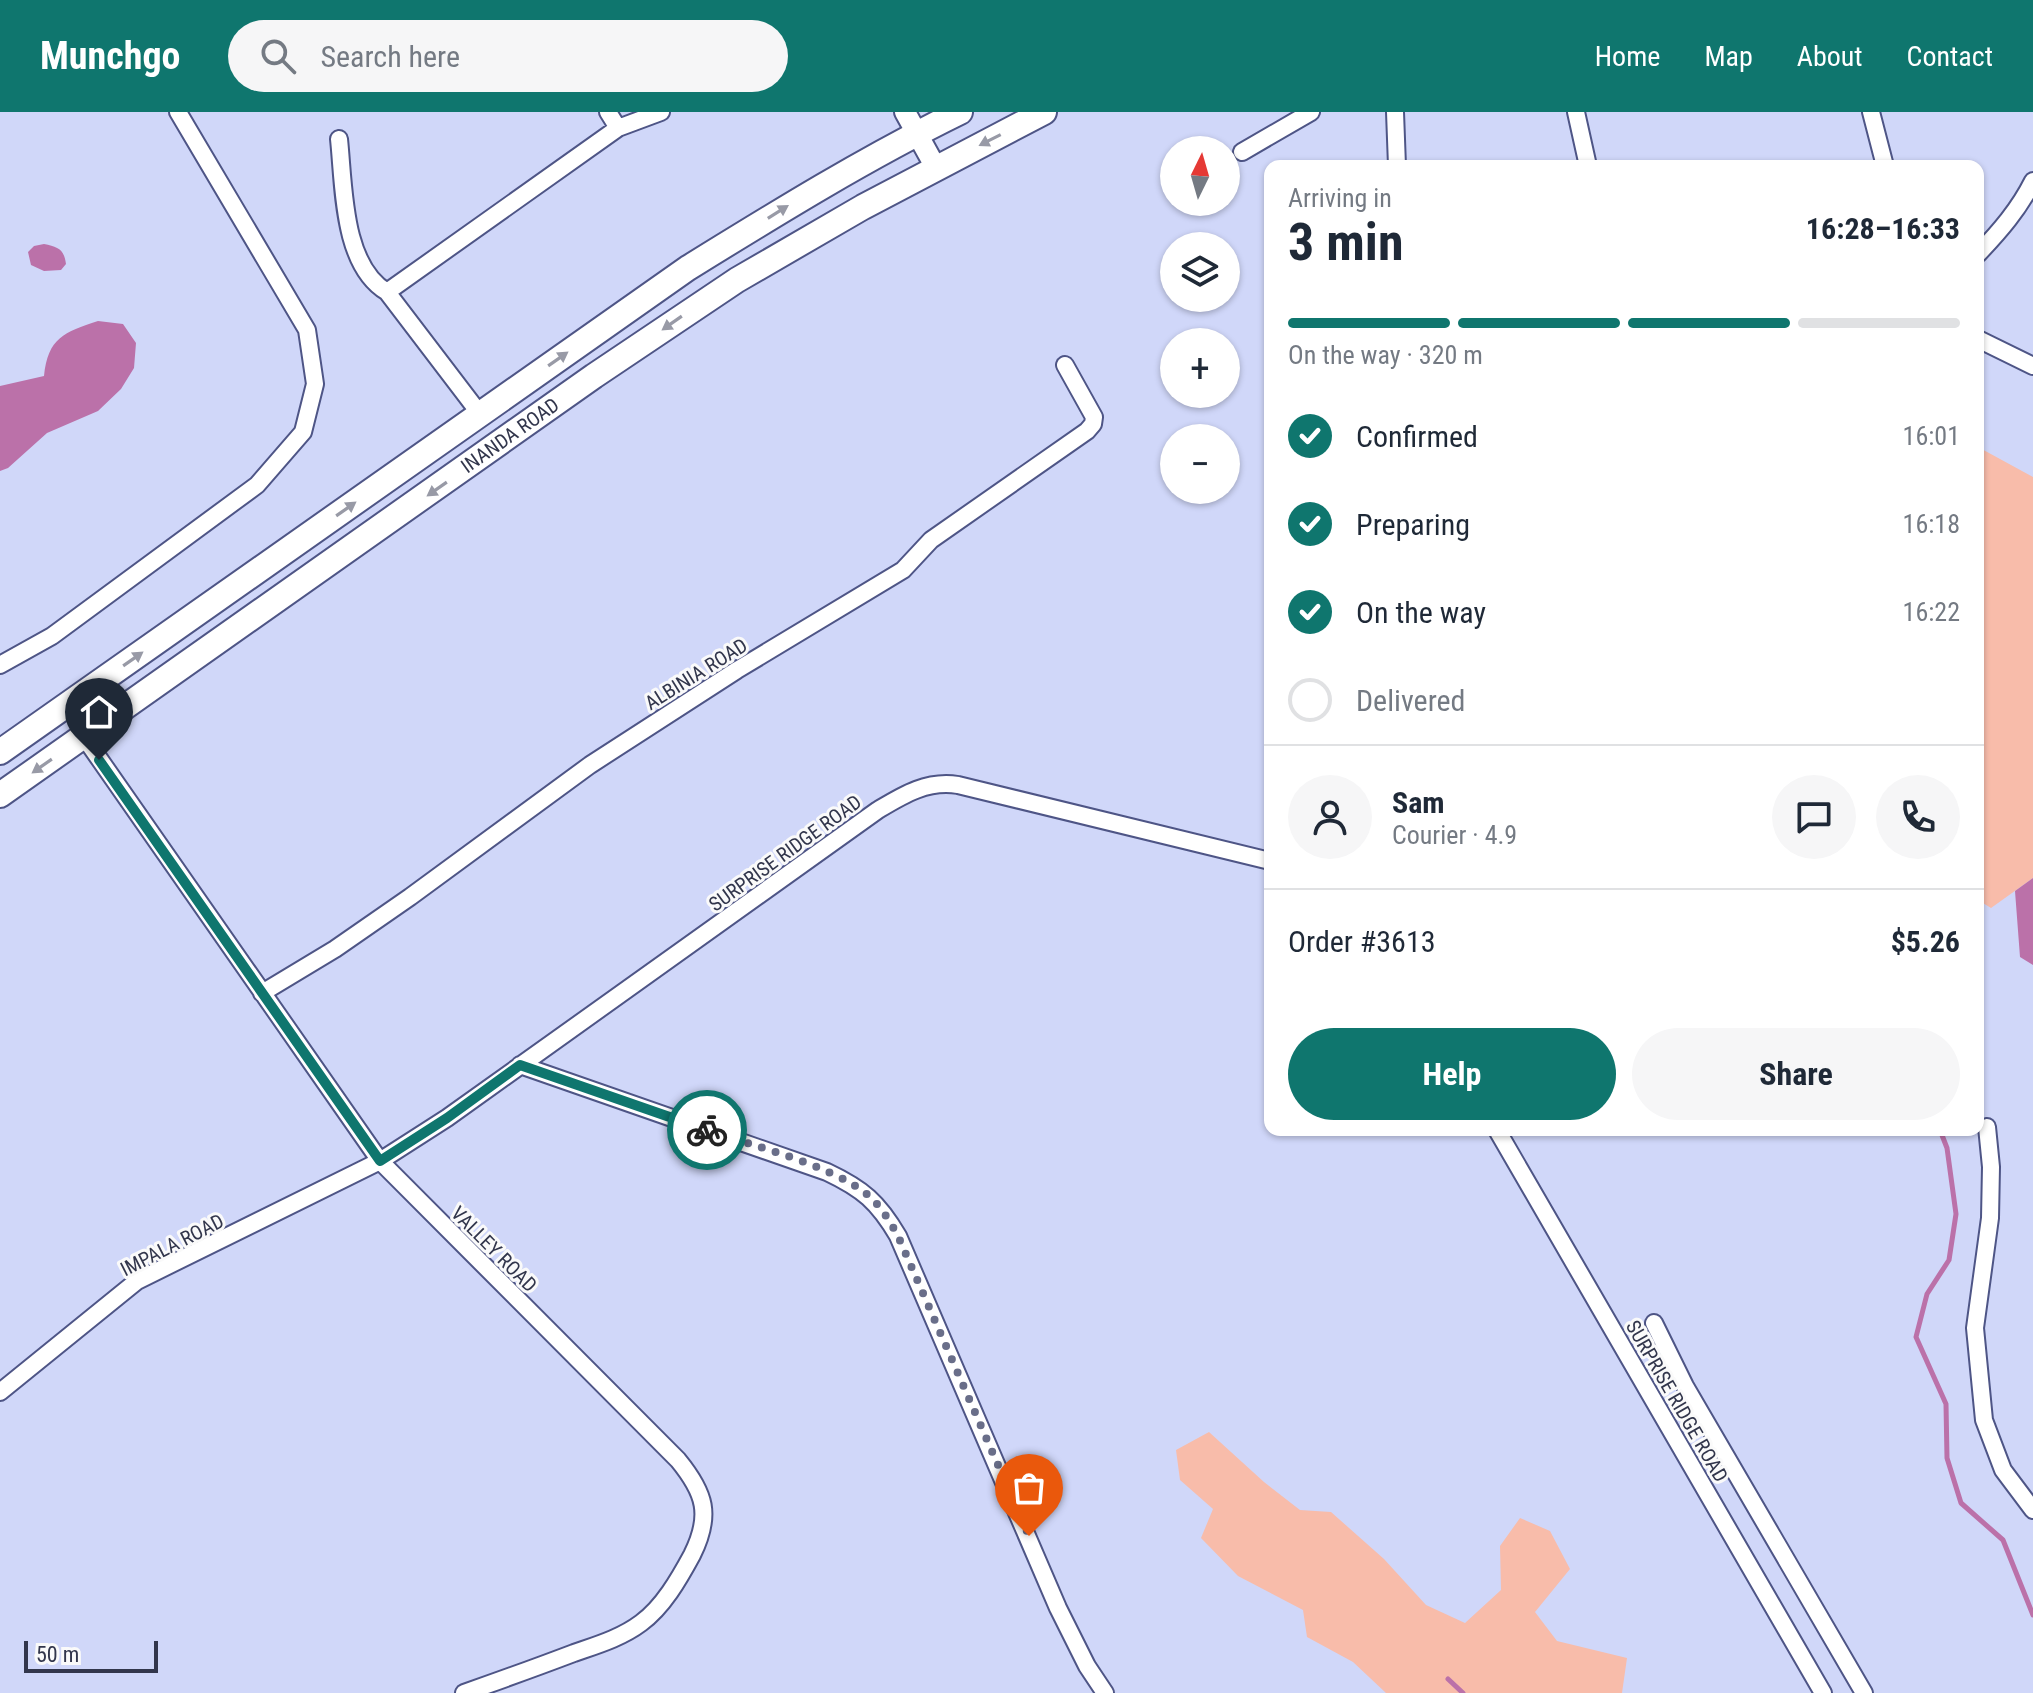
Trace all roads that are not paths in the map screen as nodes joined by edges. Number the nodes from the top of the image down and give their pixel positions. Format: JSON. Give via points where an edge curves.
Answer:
{"nodes":[{"id":1,"x":178,"y":112,"type":"edge"},
{"id":2,"x":608,"y":112,"type":"edge"},
{"id":3,"x":661,"y":112,"type":"edge"},
{"id":4,"x":960,"y":112,"type":"edge"},
{"id":5,"x":1044,"y":112,"type":"edge"},
{"id":6,"x":1311,"y":112,"type":"edge"},
{"id":7,"x":1395,"y":112,"type":"edge"},
{"id":8,"x":1576,"y":112,"type":"edge"},
{"id":9,"x":1871,"y":112,"type":"edge"},
{"id":10,"x":911,"y":123,"type":"edge"},
{"id":11,"x":618,"y":128,"type":"junction"},
{"id":12,"x":339,"y":139,"type":"dead end"},
{"id":13,"x":1242,"y":152,"type":"dead end"},
{"id":14,"x":1397,"y":160,"type":"edge"},
{"id":15,"x":1587,"y":160,"type":"edge"},
{"id":16,"x":1883,"y":160,"type":"edge"},
{"id":17,"x":936,"y":168,"type":"junction"},
{"id":18,"x":2033,"y":181,"type":"edge"},
{"id":19,"x":724,"y":246,"type":"junction"},
{"id":20,"x":1984,"y":248,"type":"edge"},
{"id":21,"x":755,"y":268,"type":"junction"},
{"id":22,"x":387,"y":292,"type":"junction"},
{"id":23,"x":1984,"y":342,"type":"edge"},
{"id":24,"x":1065,"y":365,"type":"dead end"},
{"id":25,"x":2033,"y":366,"type":"edge"},
{"id":26,"x":480,"y":414,"type":"junction"},
{"id":27,"x":0,"y":665,"type":"edge"},
{"id":28,"x":84,"y":737,"type":"junction"},
{"id":29,"x":0,"y":752,"type":"edge"},
{"id":30,"x":0,"y":795,"type":"edge"},
{"id":31,"x":1264,"y":860,"type":"edge"},
{"id":32,"x":262,"y":993,"type":"junction"},
{"id":33,"x":520,"y":1065,"type":"junction"},
{"id":34,"x":1987,"y":1127,"type":"dead end"},
{"id":35,"x":1500,"y":1136,"type":"edge"},
{"id":36,"x":380,"y":1161,"type":"junction"},
{"id":37,"x":1654,"y":1323,"type":"dead end"},
{"id":38,"x":0,"y":1392,"type":"edge"},
{"id":39,"x":2033,"y":1510,"type":"edge"},
{"id":40,"x":504,"y":1686,"type":"edge"},
{"id":41,"x":464,"y":1693,"type":"edge"},
{"id":42,"x":1105,"y":1693,"type":"edge"},
{"id":43,"x":1823,"y":1693,"type":"edge"},
{"id":44,"x":1864,"y":1693,"type":"edge"}],
"edges":[{"from":1,"to":27,"type":"street","via":[[307,330],[315,384],[303,432],[257,485],[52,636]]},
{"from":2,"to":11,"type":"street"},
{"from":3,"to":11,"type":"street"},
{"from":4,"to":10,"type":"main road","name":"INANDA ROAD"},
{"from":5,"to":17,"type":"main road","name":"INANDA ROAD","one_way":true},
{"from":6,"to":13,"type":"street"},
{"from":7,"to":14,"type":"street"},
{"from":8,"to":15,"type":"street"},
{"from":9,"to":16,"type":"street"},
{"from":10,"to":17,"type":"street"},
{"from":19,"to":10,"type":"main road","name":"INANDA ROAD","one_way":true},
{"from":11,"to":22,"type":"street"},
{"from":12,"to":22,"type":"street","via":[[353,239],[363,268]]},
{"from":17,"to":21,"type":"main road","name":"INANDA ROAD"},
{"from":18,"to":20,"type":"street"},
{"from":19,"to":21,"type":"main road"},
{"from":26,"to":19,"type":"main road","name":"INANDA ROAD","one_way":true},
{"from":21,"to":28,"type":"main road","name":"INANDA ROAD","one_way":true},
{"from":22,"to":26,"type":"street"},
{"from":23,"to":25,"type":"street"},
{"from":24,"to":32,"type":"street","name":"ALBINIA ROAD","via":[[1094,417],[1087,431],[931,540],[903,570],[590,765],[335,949]]},
{"from":29,"to":26,"type":"main road","name":"INANDA ROAD","one_way":true},
{"from":28,"to":30,"type":"main road","name":"INANDA ROAD","one_way":true},
{"from":28,"to":32,"type":"street","name":"VALLEY ROAD"},
{"from":31,"to":33,"type":"street","name":"SURPRISE RIDGE ROAD","via":[[978,789],[947,783],[924,786],[878,810]]},
{"from":32,"to":36,"type":"street","name":"VALLEY ROAD"},
{"from":33,"to":36,"type":"street","name":"SURPRISE RIDGE ROAD"},
{"from":33,"to":42,"type":"street","via":[[827,1172],[852,1183],[878,1206],[898,1236],[1058,1608]]},
{"from":34,"to":39,"type":"street","via":[[1990,1218],[1975,1328],[1984,1420],[2003,1470]]},
{"from":35,"to":43,"type":"street","name":"SURPRISE RIDGE ROAD"},
{"from":36,"to":38,"type":"street","name":"IMPALA ROAD","via":[[137,1281]]},
{"from":36,"to":40,"type":"street","name":"VALLEY ROAD","via":[[678,1460],[704,1499],[694,1550],[670,1591],[643,1622]]},
{"from":37,"to":44,"type":"street","via":[[1685,1386]]},
{"from":40,"to":41,"type":"street","name":"VALLEY ROAD"}]}
